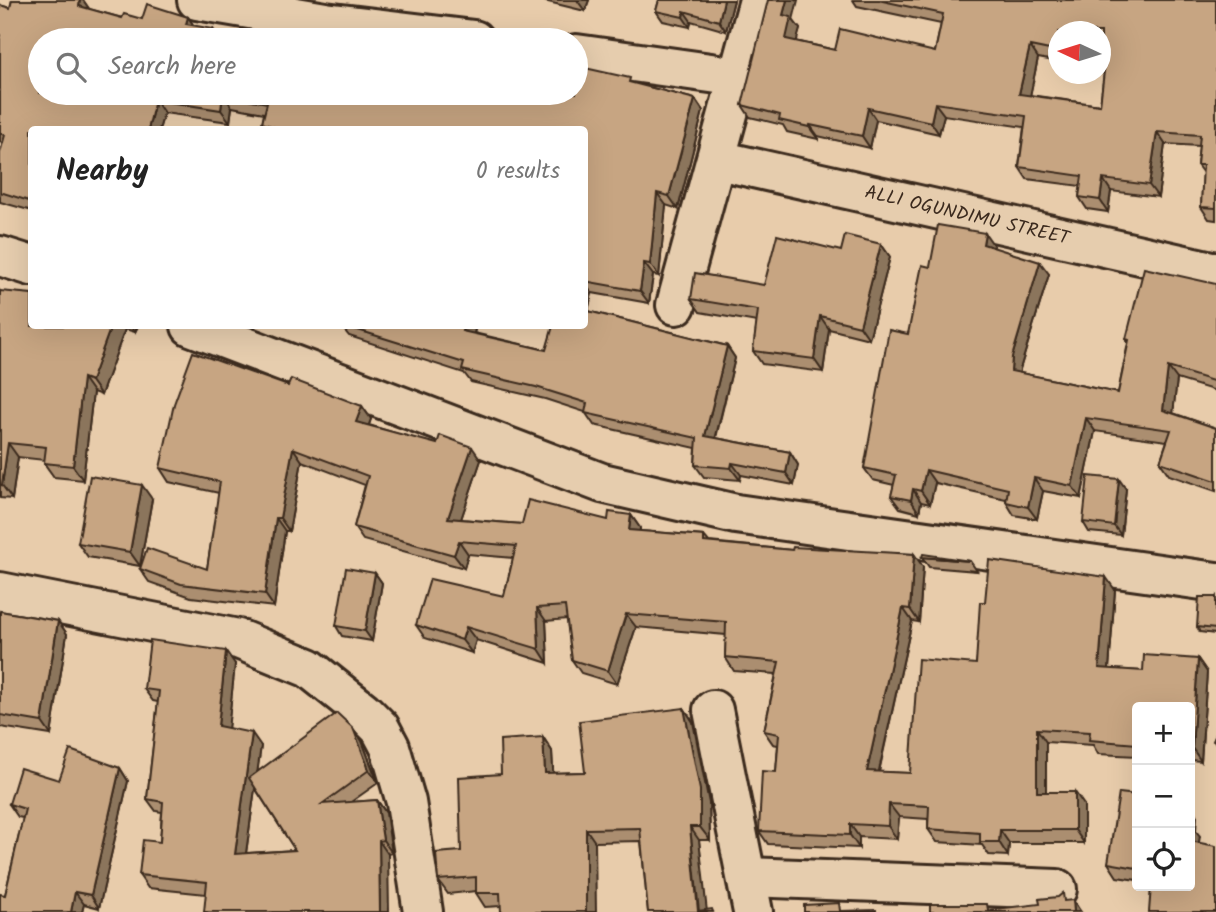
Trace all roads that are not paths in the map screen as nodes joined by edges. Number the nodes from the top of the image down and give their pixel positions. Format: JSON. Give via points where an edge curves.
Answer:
{"nodes":[{"id":1,"x":197,"y":0,"type":"edge"},
{"id":2,"x":759,"y":0,"type":"edge"},
{"id":3,"x":375,"y":28,"type":"edge"},
{"id":4,"x":588,"y":56,"type":"edge"},
{"id":5,"x":739,"y":77,"type":"junction"},
{"id":6,"x":718,"y":160,"type":"junction"},
{"id":7,"x":0,"y":256,"type":"edge"},
{"id":8,"x":28,"y":265,"type":"edge"},
{"id":9,"x":1216,"y":272,"type":"edge"},
{"id":10,"x":676,"y":305,"type":"dead end"},
{"id":11,"x":199,"y":329,"type":"edge"},
{"id":12,"x":1216,"y":582,"type":"edge"},
{"id":13,"x":0,"y":592,"type":"edge"},
{"id":14,"x":713,"y":710,"type":"dead end"},
{"id":15,"x":1057,"y":889,"type":"dead end"},
{"id":16,"x":750,"y":895,"type":"edge"},
{"id":17,"x":422,"y":912,"type":"edge"}],
"edges":[{"from":1,"to":3,"type":"street"},
{"from":2,"to":5,"type":"street"},
{"from":4,"to":5,"type":"street"},
{"from":5,"to":6,"type":"street"},
{"from":6,"to":9,"type":"street","name":"ALLI OGUNDIMU STREET"},
{"from":6,"to":10,"type":"street"},
{"from":7,"to":8,"type":"street"},
{"from":11,"to":12,"type":"street","via":[[602,483],[736,514]]},
{"from":13,"to":17,"type":"street","via":[[238,639],[309,668],[363,711],[390,747],[407,803]]},
{"from":14,"to":16,"type":"street"},
{"from":15,"to":16,"type":"street"}]}
